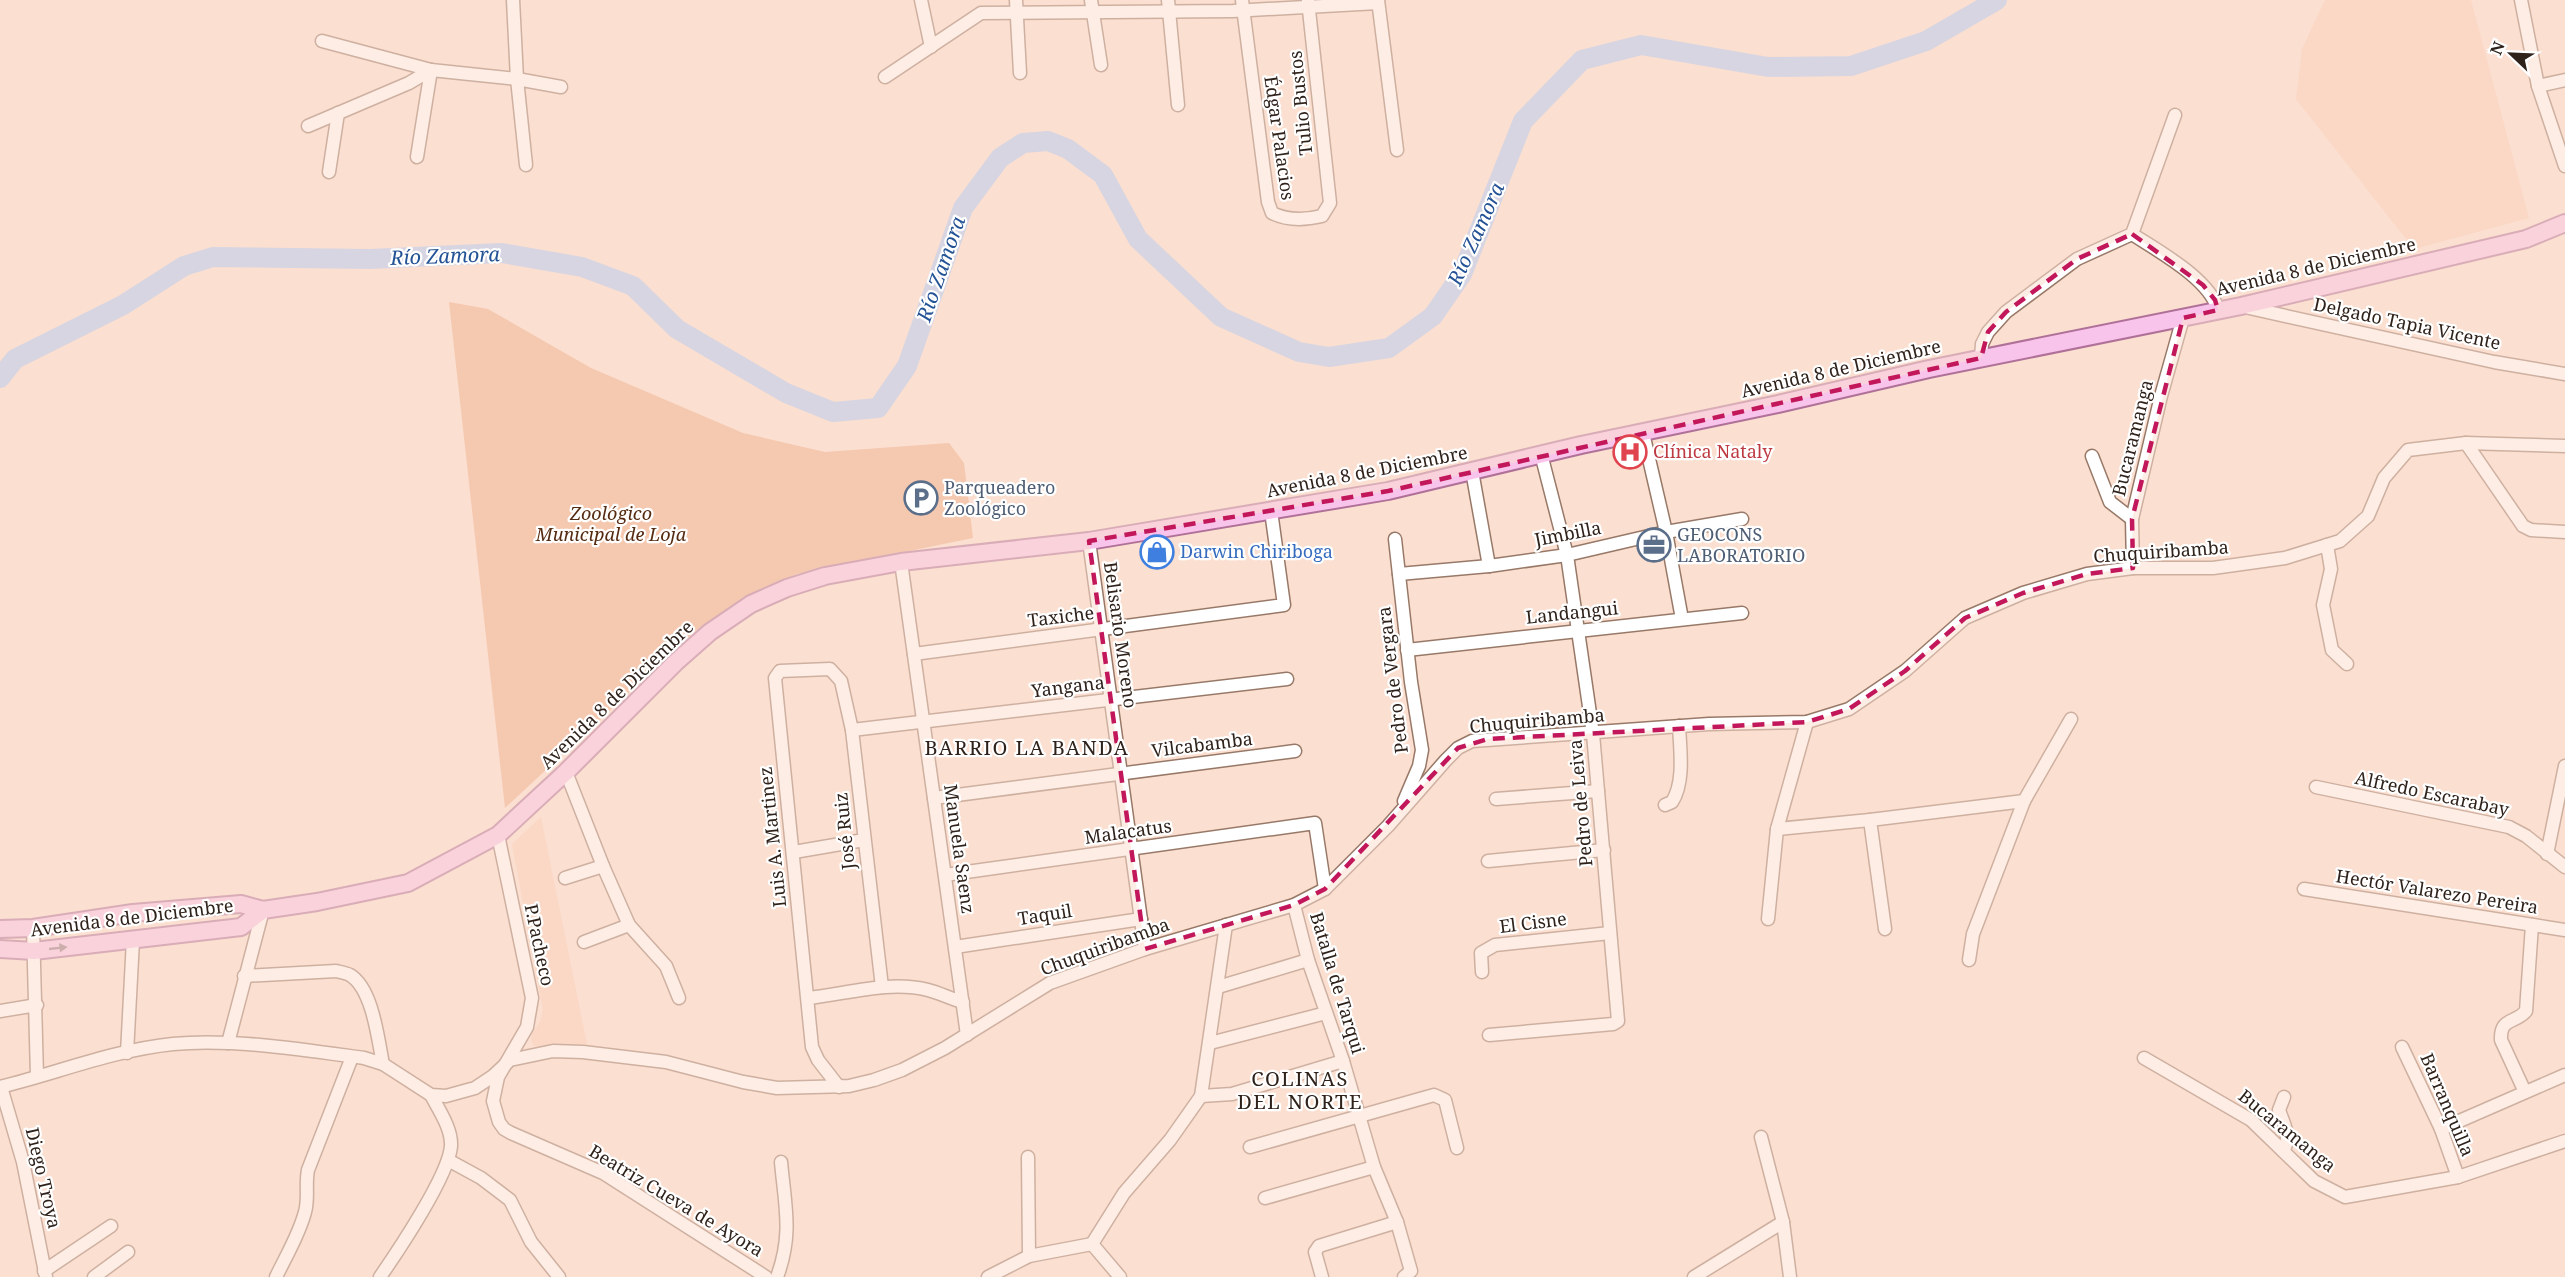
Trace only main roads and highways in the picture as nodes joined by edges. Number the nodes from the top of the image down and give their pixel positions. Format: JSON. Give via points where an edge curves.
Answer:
{"nodes":[{"id":1,"x":2565,"y":223,"type":"edge"},
{"id":2,"x":263,"y":910,"type":"junction"},
{"id":3,"x":0,"y":929,"type":"edge"},
{"id":4,"x":0,"y":949,"type":"edge"}],
"edges":[{"from":1,"to":2,"type":"main road","name":"Avenida 8 de Diciembre","via":[[2526,239],[2241,306],[1981,358],[1388,491],[1089,541],[901,562],[825,576],[751,604],[710,632],[498,835],[408,883]]},
{"from":2,"to":3,"type":"main road","name":"Avenida 8 de Diciembre","via":[[241,904]]},
{"from":4,"to":2,"type":"main road","name":"Avenida 8 de Diciembre","one_way":true,"via":[[34,951],[241,927]]}]}
